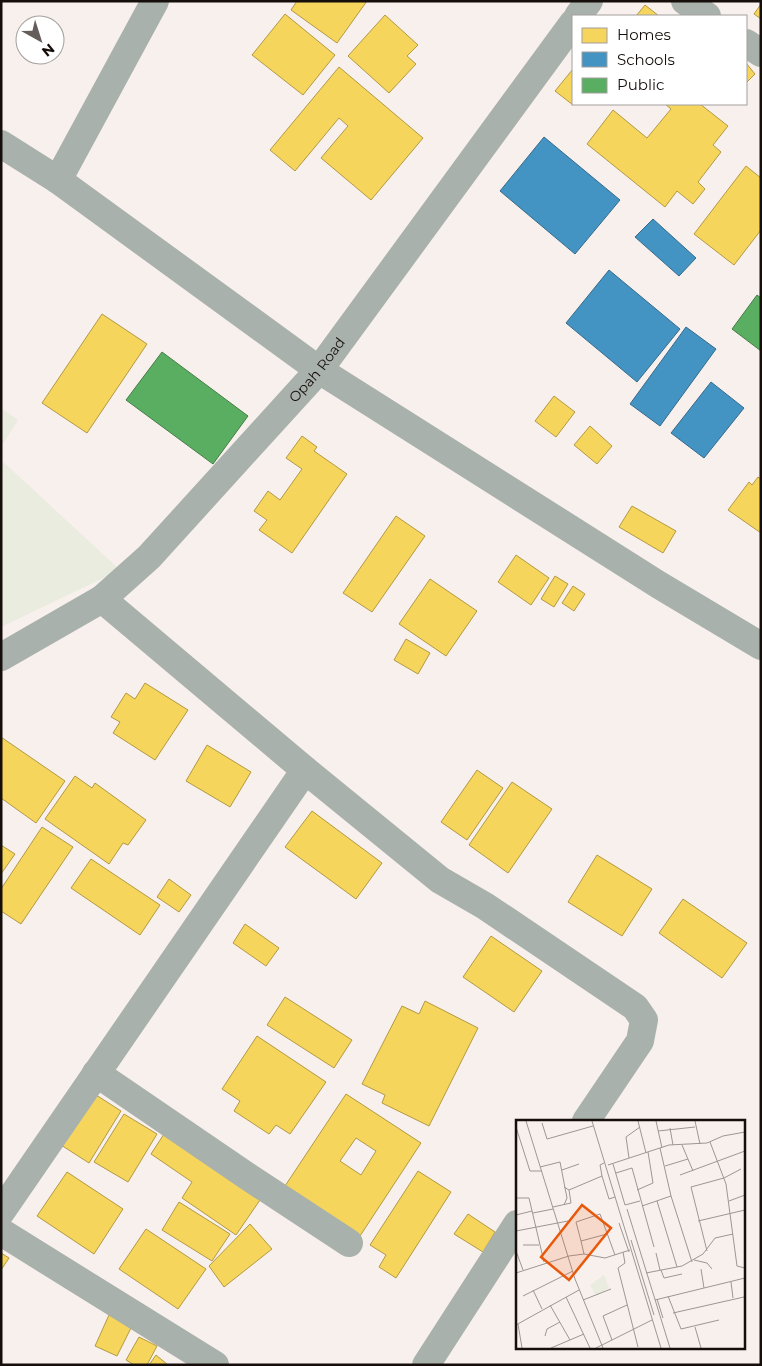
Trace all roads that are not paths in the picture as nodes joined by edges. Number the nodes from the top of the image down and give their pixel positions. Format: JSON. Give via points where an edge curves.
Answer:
{"nodes":[{"id":1,"x":155,"y":1,"type":"edge"},
{"id":2,"x":589,"y":1,"type":"edge"},
{"id":3,"x":685,"y":1,"type":"edge"},
{"id":4,"x":579,"y":15,"type":"edge"},
{"id":5,"x":706,"y":15,"type":"edge"},
{"id":6,"x":572,"y":24,"type":"edge"},
{"id":7,"x":747,"y":44,"type":"edge"},
{"id":8,"x":761,"y":53,"type":"edge"},
{"id":9,"x":1,"y":144,"type":"edge"},
{"id":10,"x":58,"y":180,"type":"junction"},
{"id":11,"x":319,"y":370,"type":"junction"},
{"id":12,"x":102,"y":599,"type":"junction"},
{"id":13,"x":761,"y":646,"type":"edge"},
{"id":14,"x":1,"y":656,"type":"edge"},
{"id":15,"x":305,"y":770,"type":"junction"},
{"id":16,"x":96,"y":1073,"type":"junction"},
{"id":17,"x":587,"y":1120,"type":"edge"},
{"id":18,"x":1,"y":1212,"type":"edge"},
{"id":19,"x":516,"y":1226,"type":"edge"},
{"id":20,"x":1,"y":1232,"type":"edge"},
{"id":21,"x":349,"y":1243,"type":"dead end"},
{"id":22,"x":215,"y":1365,"type":"edge"},
{"id":23,"x":426,"y":1365,"type":"edge"}],
"edges":[{"from":1,"to":10,"type":"street"},
{"from":2,"to":4,"type":"street"},
{"from":3,"to":5,"type":"street"},
{"from":6,"to":11,"type":"street","name":"Opah Road"},
{"from":7,"to":8,"type":"street"},
{"from":9,"to":10,"type":"street"},
{"from":10,"to":11,"type":"street"},
{"from":11,"to":12,"type":"street","name":"Opah Road","via":[[149,557]]},
{"from":11,"to":13,"type":"street"},
{"from":12,"to":14,"type":"street","name":"Opah Road"},
{"from":12,"to":15,"type":"street"},
{"from":15,"to":16,"type":"street"},
{"from":15,"to":17,"type":"street","via":[[440,880],[485,906],[635,1007],[644,1020],[640,1041]]},
{"from":16,"to":18,"type":"street"},
{"from":16,"to":21,"type":"street"},
{"from":19,"to":23,"type":"street"},
{"from":20,"to":22,"type":"street"}]}
